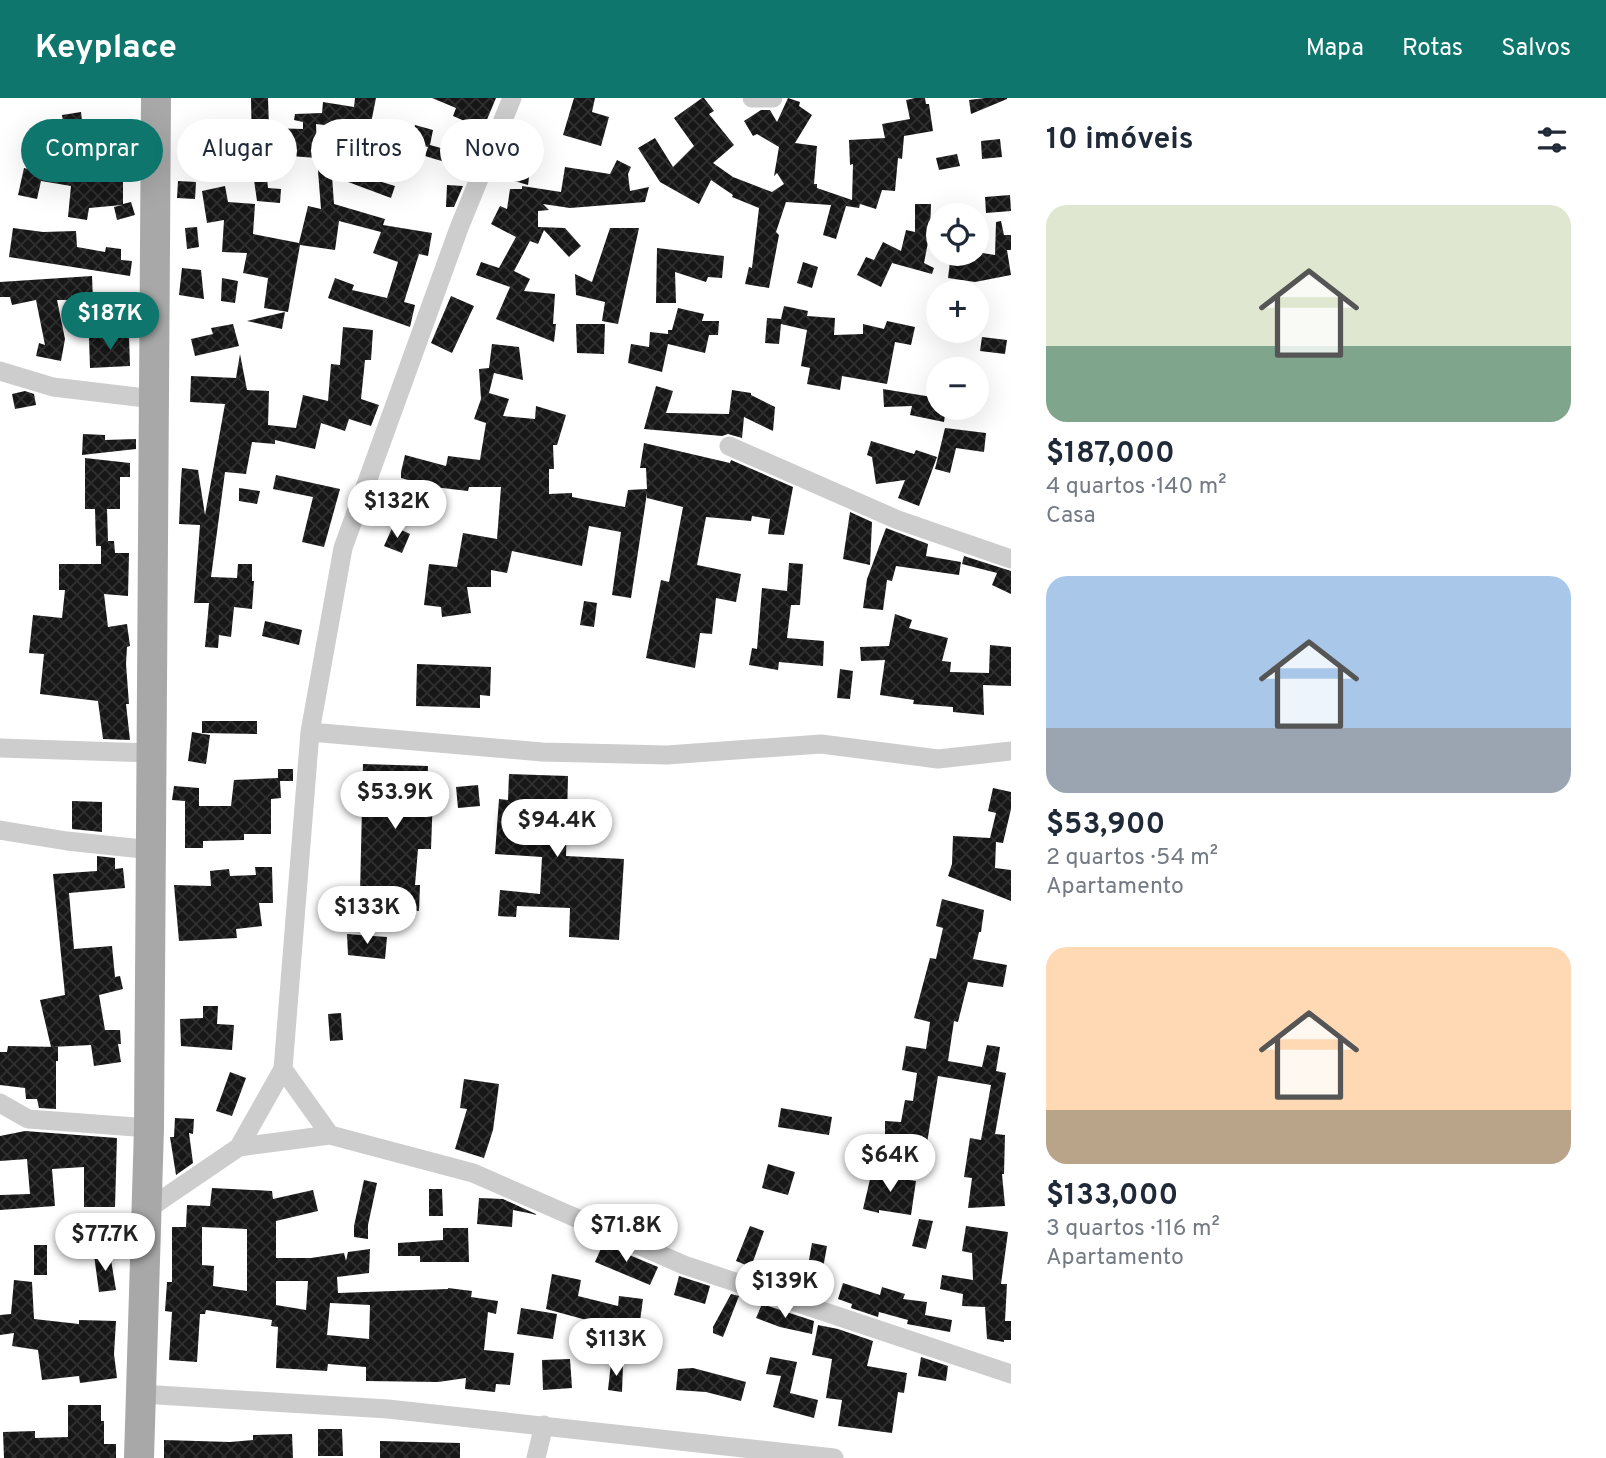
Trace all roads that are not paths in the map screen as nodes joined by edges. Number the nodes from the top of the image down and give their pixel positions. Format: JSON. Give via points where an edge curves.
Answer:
{"nodes":[{"id":1,"x":156,"y":98,"type":"edge"},
{"id":2,"x":512,"y":98,"type":"edge"},
{"id":3,"x":752,"y":98,"type":"edge"},
{"id":4,"x":773,"y":98,"type":"edge"},
{"id":5,"x":0,"y":371,"type":"edge"},
{"id":6,"x":154,"y":398,"type":"junction"},
{"id":7,"x":729,"y":446,"type":"dead end"},
{"id":8,"x":1011,"y":559,"type":"edge"},
{"id":9,"x":310,"y":733,"type":"junction"},
{"id":10,"x":0,"y":748,"type":"edge"},
{"id":11,"x":1011,"y":751,"type":"edge"},
{"id":12,"x":151,"y":752,"type":"junction"},
{"id":13,"x":0,"y":830,"type":"edge"},
{"id":14,"x":152,"y":850,"type":"junction"},
{"id":15,"x":283,"y":1069,"type":"junction"},
{"id":16,"x":0,"y":1103,"type":"edge"},
{"id":17,"x":149,"y":1128,"type":"junction"},
{"id":18,"x":330,"y":1135,"type":"junction"},
{"id":19,"x":239,"y":1147,"type":"junction"},
{"id":20,"x":148,"y":1209,"type":"junction"},
{"id":21,"x":1011,"y":1374,"type":"edge"},
{"id":22,"x":141,"y":1394,"type":"junction"},
{"id":23,"x":544,"y":1425,"type":"junction"},
{"id":24,"x":139,"y":1458,"type":"edge"},
{"id":25,"x":536,"y":1458,"type":"edge"},
{"id":26,"x":834,"y":1458,"type":"edge"}],
"edges":[{"from":1,"to":6,"type":"main road"},
{"from":2,"to":9,"type":"street","via":[[459,228],[343,548]]},
{"from":3,"to":4,"type":"street"},
{"from":5,"to":6,"type":"street","via":[[53,387]]},
{"from":6,"to":12,"type":"main road"},
{"from":7,"to":8,"type":"street","via":[[898,520]]},
{"from":9,"to":11,"type":"street","via":[[625,754],[821,744],[938,759]]},
{"from":9,"to":15,"type":"street"},
{"from":10,"to":12,"type":"street"},
{"from":12,"to":14,"type":"main road"},
{"from":13,"to":14,"type":"street"},
{"from":14,"to":17,"type":"main road"},
{"from":15,"to":18,"type":"street"},
{"from":15,"to":19,"type":"street"},
{"from":16,"to":17,"type":"street","via":[[28,1119]]},
{"from":17,"to":20,"type":"main road"},
{"from":18,"to":19,"type":"street"},
{"from":18,"to":21,"type":"street","via":[[473,1173],[684,1265]]},
{"from":19,"to":20,"type":"street"},
{"from":20,"to":22,"type":"main road"},
{"from":22,"to":23,"type":"street","via":[[388,1409]]},
{"from":22,"to":24,"type":"main road"},
{"from":23,"to":25,"type":"street"},
{"from":23,"to":26,"type":"street"}]}
